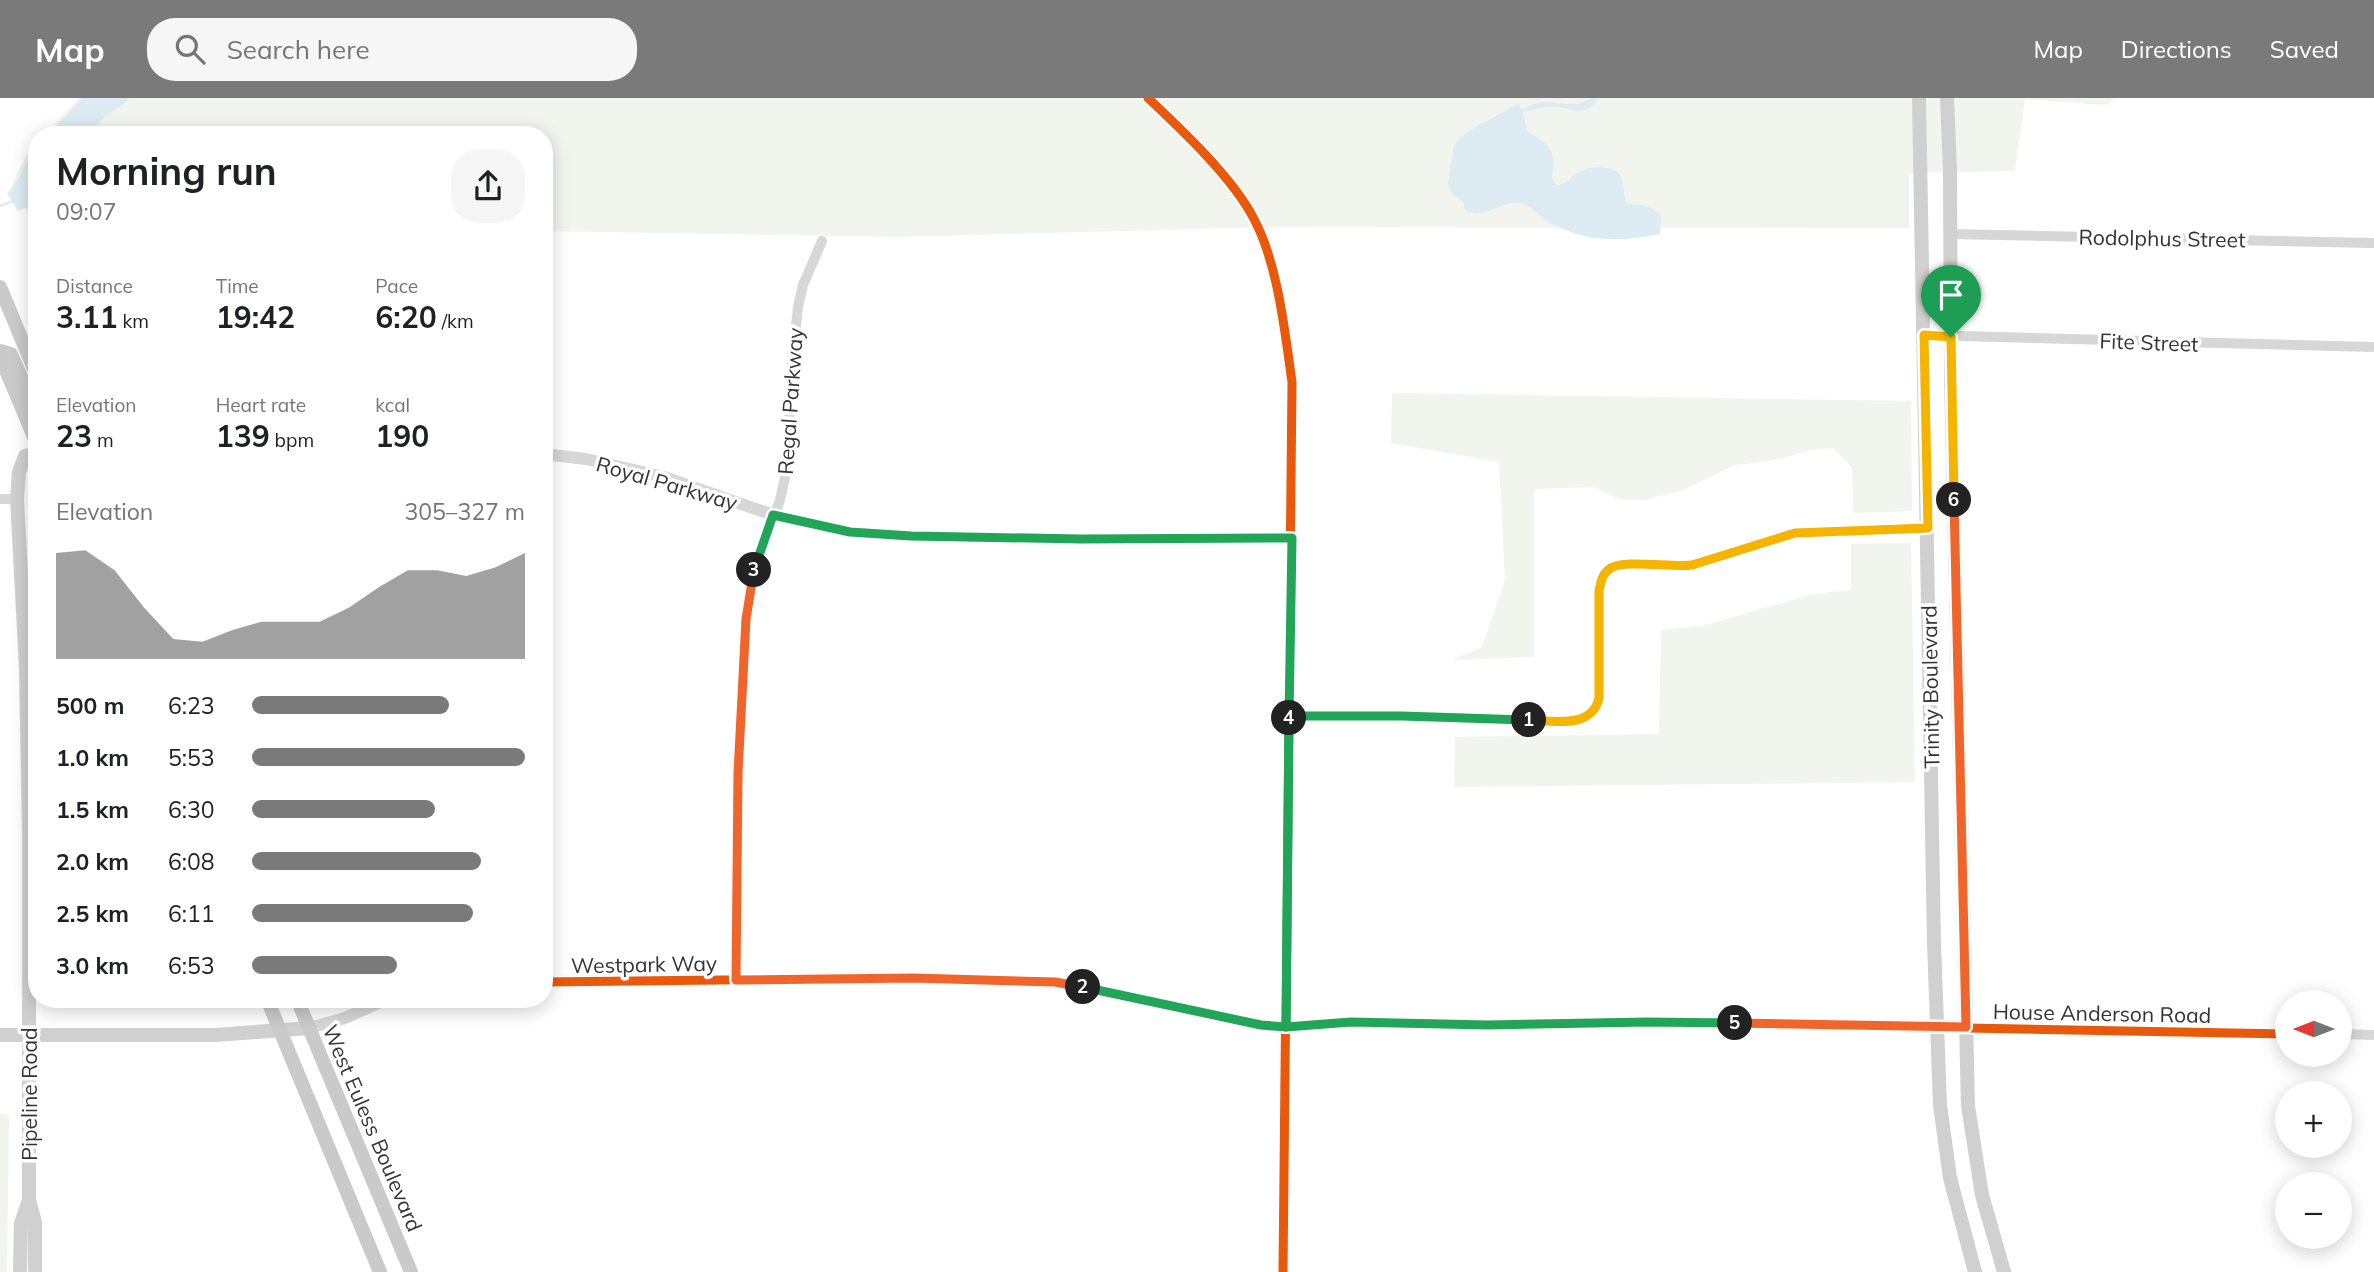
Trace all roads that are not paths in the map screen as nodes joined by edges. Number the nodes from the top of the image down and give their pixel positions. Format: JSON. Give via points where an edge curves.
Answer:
{"nodes":[{"id":1,"x":1148,"y":98,"type":"edge"},
{"id":2,"x":1919,"y":98,"type":"edge"},
{"id":3,"x":1947,"y":98,"type":"edge"},
{"id":4,"x":1950,"y":234,"type":"junction"},
{"id":5,"x":822,"y":241,"type":"dead end"},
{"id":6,"x":2374,"y":243,"type":"edge"},
{"id":7,"x":0,"y":287,"type":"edge"},
{"id":8,"x":1924,"y":335,"type":"junction"},
{"id":9,"x":1951,"y":337,"type":"junction"},
{"id":10,"x":2374,"y":347,"type":"edge"},
{"id":11,"x":0,"y":353,"type":"edge"},
{"id":12,"x":28,"y":354,"type":"edge"},
{"id":13,"x":28,"y":393,"type":"edge"},
{"id":14,"x":28,"y":422,"type":"edge"},
{"id":15,"x":28,"y":455,"type":"edge"},
{"id":16,"x":553,"y":455,"type":"edge"},
{"id":17,"x":0,"y":499,"type":"edge"},
{"id":18,"x":17,"y":499,"type":"junction"},
{"id":19,"x":773,"y":515,"type":"junction"},
{"id":20,"x":1928,"y":528,"type":"junction"},
{"id":21,"x":1292,"y":538,"type":"junction"},
{"id":22,"x":1289,"y":716,"type":"junction"},
{"id":23,"x":28,"y":912,"type":"edge"},
{"id":24,"x":736,"y":980,"type":"junction"},
{"id":25,"x":553,"y":982,"type":"edge"},
{"id":26,"x":29,"y":1008,"type":"edge"},
{"id":27,"x":270,"y":1008,"type":"edge"},
{"id":28,"x":301,"y":1008,"type":"edge"},
{"id":29,"x":366,"y":1008,"type":"edge"},
{"id":30,"x":1937,"y":1026,"type":"junction"},
{"id":31,"x":1286,"y":1027,"type":"junction"},
{"id":32,"x":1966,"y":1027,"type":"junction"},
{"id":33,"x":309,"y":1028,"type":"junction"},
{"id":34,"x":279,"y":1031,"type":"junction"},
{"id":35,"x":2275,"y":1034,"type":"edge"},
{"id":36,"x":2352,"y":1034,"type":"edge"},
{"id":37,"x":0,"y":1035,"type":"edge"},
{"id":38,"x":29,"y":1035,"type":"junction"},
{"id":39,"x":2374,"y":1035,"type":"edge"},
{"id":40,"x":29,"y":1200,"type":"junction"},
{"id":41,"x":20,"y":1272,"type":"edge"},
{"id":42,"x":35,"y":1272,"type":"edge"},
{"id":43,"x":380,"y":1272,"type":"edge"},
{"id":44,"x":411,"y":1272,"type":"edge"},
{"id":45,"x":1283,"y":1272,"type":"edge"},
{"id":46,"x":1975,"y":1272,"type":"edge"},
{"id":47,"x":2004,"y":1272,"type":"edge"}],
"edges":[{"from":1,"to":21,"type":"street","via":[[1237,191],[1261,235],[1292,382]]},
{"from":2,"to":8,"type":"main road","name":"Trinity Boulevard"},
{"from":3,"to":4,"type":"main road","name":"Trinity Boulevard"},
{"from":4,"to":6,"type":"street","name":"Rodolphus Street"},
{"from":4,"to":9,"type":"main road","name":"Trinity Boulevard"},
{"from":5,"to":19,"type":"street","name":"Regal Parkway","via":[[798,307],[787,468]]},
{"from":7,"to":12,"type":"main road"},
{"from":8,"to":9,"type":"street","name":"Fite Street"},
{"from":8,"to":20,"type":"main road","name":"Trinity Boulevard"},
{"from":9,"to":10,"type":"street","name":"Fite Street"},
{"from":9,"to":32,"type":"main road","name":"Trinity Boulevard"},
{"from":11,"to":13,"type":"main road","via":[[11,355]]},
{"from":11,"to":14,"type":"main road"},
{"from":15,"to":18,"type":"main road","name":"Pipeline Road","via":[[19,471]]},
{"from":16,"to":19,"type":"street","name":"Royal Parkway","via":[[664,477]]},
{"from":17,"to":18,"type":"street"},
{"from":18,"to":23,"type":"main road","name":"Pipeline Road","via":[[26,667]]},
{"from":19,"to":21,"type":"street","name":"Royal Parkway","via":[[850,532],[911,536]]},
{"from":19,"to":24,"type":"street","name":"Regal Parkway","via":[[754,571],[746,619],[738,773]]},
{"from":20,"to":22,"type":"street","via":[[1795,533],[1692,565],[1618,565],[1608,569],[1599,591],[1599,698],[1597,708],[1581,719]]},
{"from":20,"to":30,"type":"main road","name":"Trinity Boulevard"},
{"from":21,"to":22,"type":"street"},
{"from":22,"to":31,"type":"street"},
{"from":24,"to":25,"type":"street","name":"Westpark Way"},
{"from":24,"to":31,"type":"street","name":"Westpark Way","via":[[1055,982]]},
{"from":26,"to":38,"type":"main road","name":"Pipeline Road"},
{"from":27,"to":34,"type":"main road"},
{"from":28,"to":33,"type":"main road","name":"West Euless Boulevard"},
{"from":29,"to":33,"type":"street"},
{"from":30,"to":31,"type":"street","name":"House Anderson Road","via":[[1351,1022]]},
{"from":30,"to":32,"type":"street","name":"House Anderson Road"},
{"from":30,"to":46,"type":"main road","name":"Trinity Boulevard","via":[[1940,1105],[1950,1178]]},
{"from":31,"to":45,"type":"street"},
{"from":32,"to":35,"type":"street","name":"House Anderson Road"},
{"from":32,"to":47,"type":"main road","name":"Trinity Boulevard","via":[[1973,1143]]},
{"from":33,"to":34,"type":"main road"},
{"from":33,"to":44,"type":"main road","name":"West Euless Boulevard"},
{"from":34,"to":38,"type":"main road"},
{"from":34,"to":43,"type":"main road"},
{"from":36,"to":39,"type":"street"},
{"from":37,"to":38,"type":"main road"},
{"from":38,"to":40,"type":"main road","name":"Pipeline Road"},
{"from":40,"to":41,"type":"main road","name":"Pipeline Road","via":[[21,1223]]},
{"from":40,"to":42,"type":"main road","name":"Pipeline Road","via":[[35,1222]]}]}
